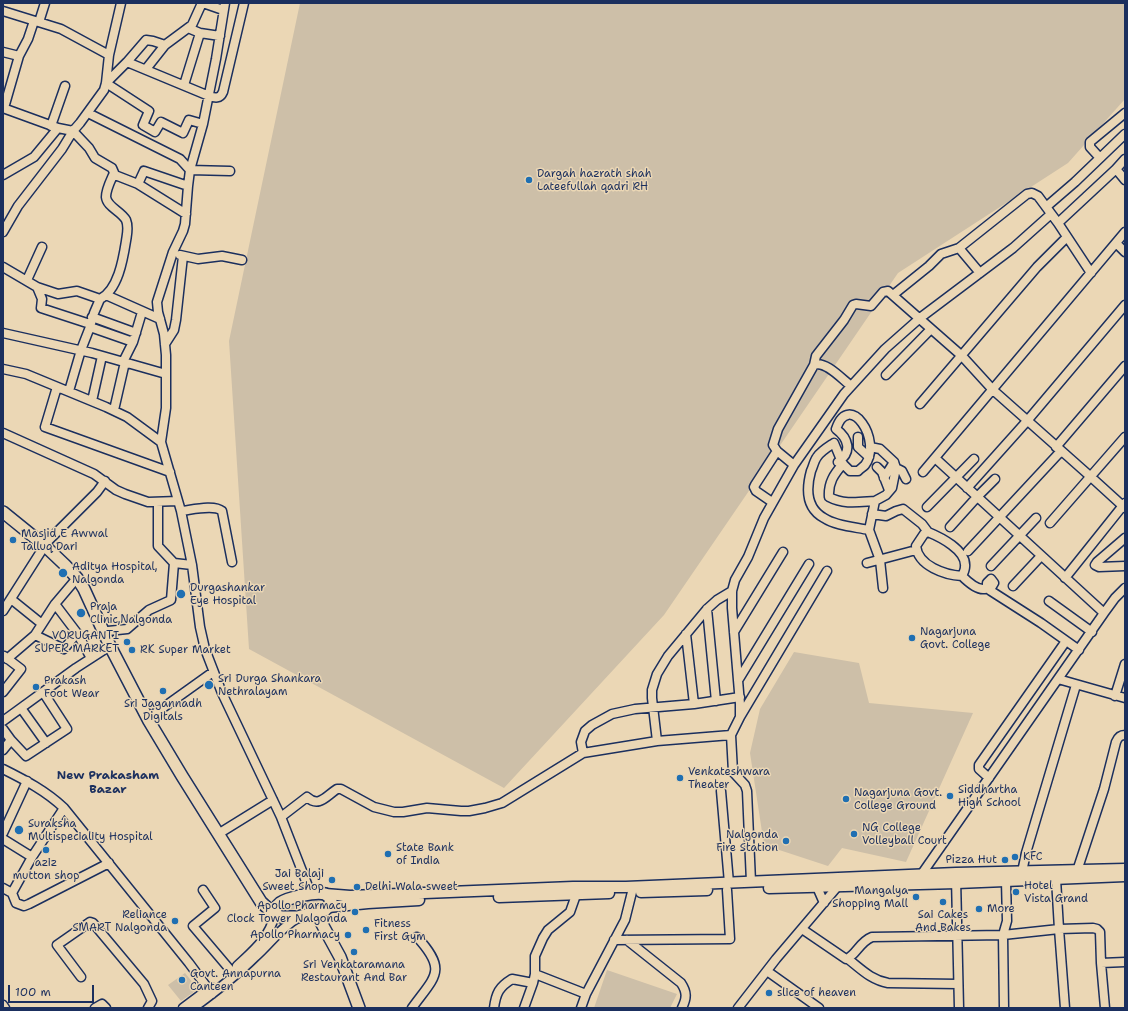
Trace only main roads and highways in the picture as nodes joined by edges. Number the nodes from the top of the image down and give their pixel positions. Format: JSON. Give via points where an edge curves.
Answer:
{"nodes":[{"id":1,"x":3,"y":507,"type":"edge"},
{"id":2,"x":3,"y":512,"type":"edge"},
{"id":3,"x":46,"y":544,"type":"junction"},
{"id":4,"x":1125,"y":869,"type":"edge"},
{"id":5,"x":1125,"y":876,"type":"edge"},
{"id":6,"x":956,"y":878,"type":"junction"},
{"id":7,"x":728,"y":886,"type":"junction"},
{"id":8,"x":325,"y":894,"type":"junction"},
{"id":9,"x":283,"y":902,"type":"junction"},
{"id":10,"x":323,"y":910,"type":"junction"},
{"id":11,"x":275,"y":915,"type":"junction"},
{"id":12,"x":359,"y":1008,"type":"edge"}],
"edges":[{"from":1,"to":3,"type":"highway"},
{"from":2,"to":3,"type":"highway"},
{"from":3,"to":9,"type":"highway","via":[[68,561],[88,586],[150,717],[258,890],[270,900]]},
{"from":3,"to":11,"type":"highway","via":[[77,578],[146,714],[182,776],[254,892]]},
{"from":4,"to":6,"type":"main road","via":[[1022,872]]},
{"from":5,"to":6,"type":"main road","via":[[1006,881]]},
{"from":6,"to":7,"type":"main road","via":[[817,887]]},
{"from":6,"to":7,"type":"main road","via":[[920,875],[751,882]]},
{"from":7,"to":8,"type":"main road","via":[[573,887],[350,896]]},
{"from":7,"to":10,"type":"main road","via":[[381,902]]},
{"from":8,"to":9,"type":"highway","via":[[310,894]]},
{"from":8,"to":10,"type":"highway","via":[[331,901]]},
{"from":9,"to":11,"type":"highway","via":[[277,907]]},
{"from":10,"to":11,"type":"highway","via":[[289,917]]},
{"from":10,"to":12,"type":"highway","via":[[334,946]]}]}
